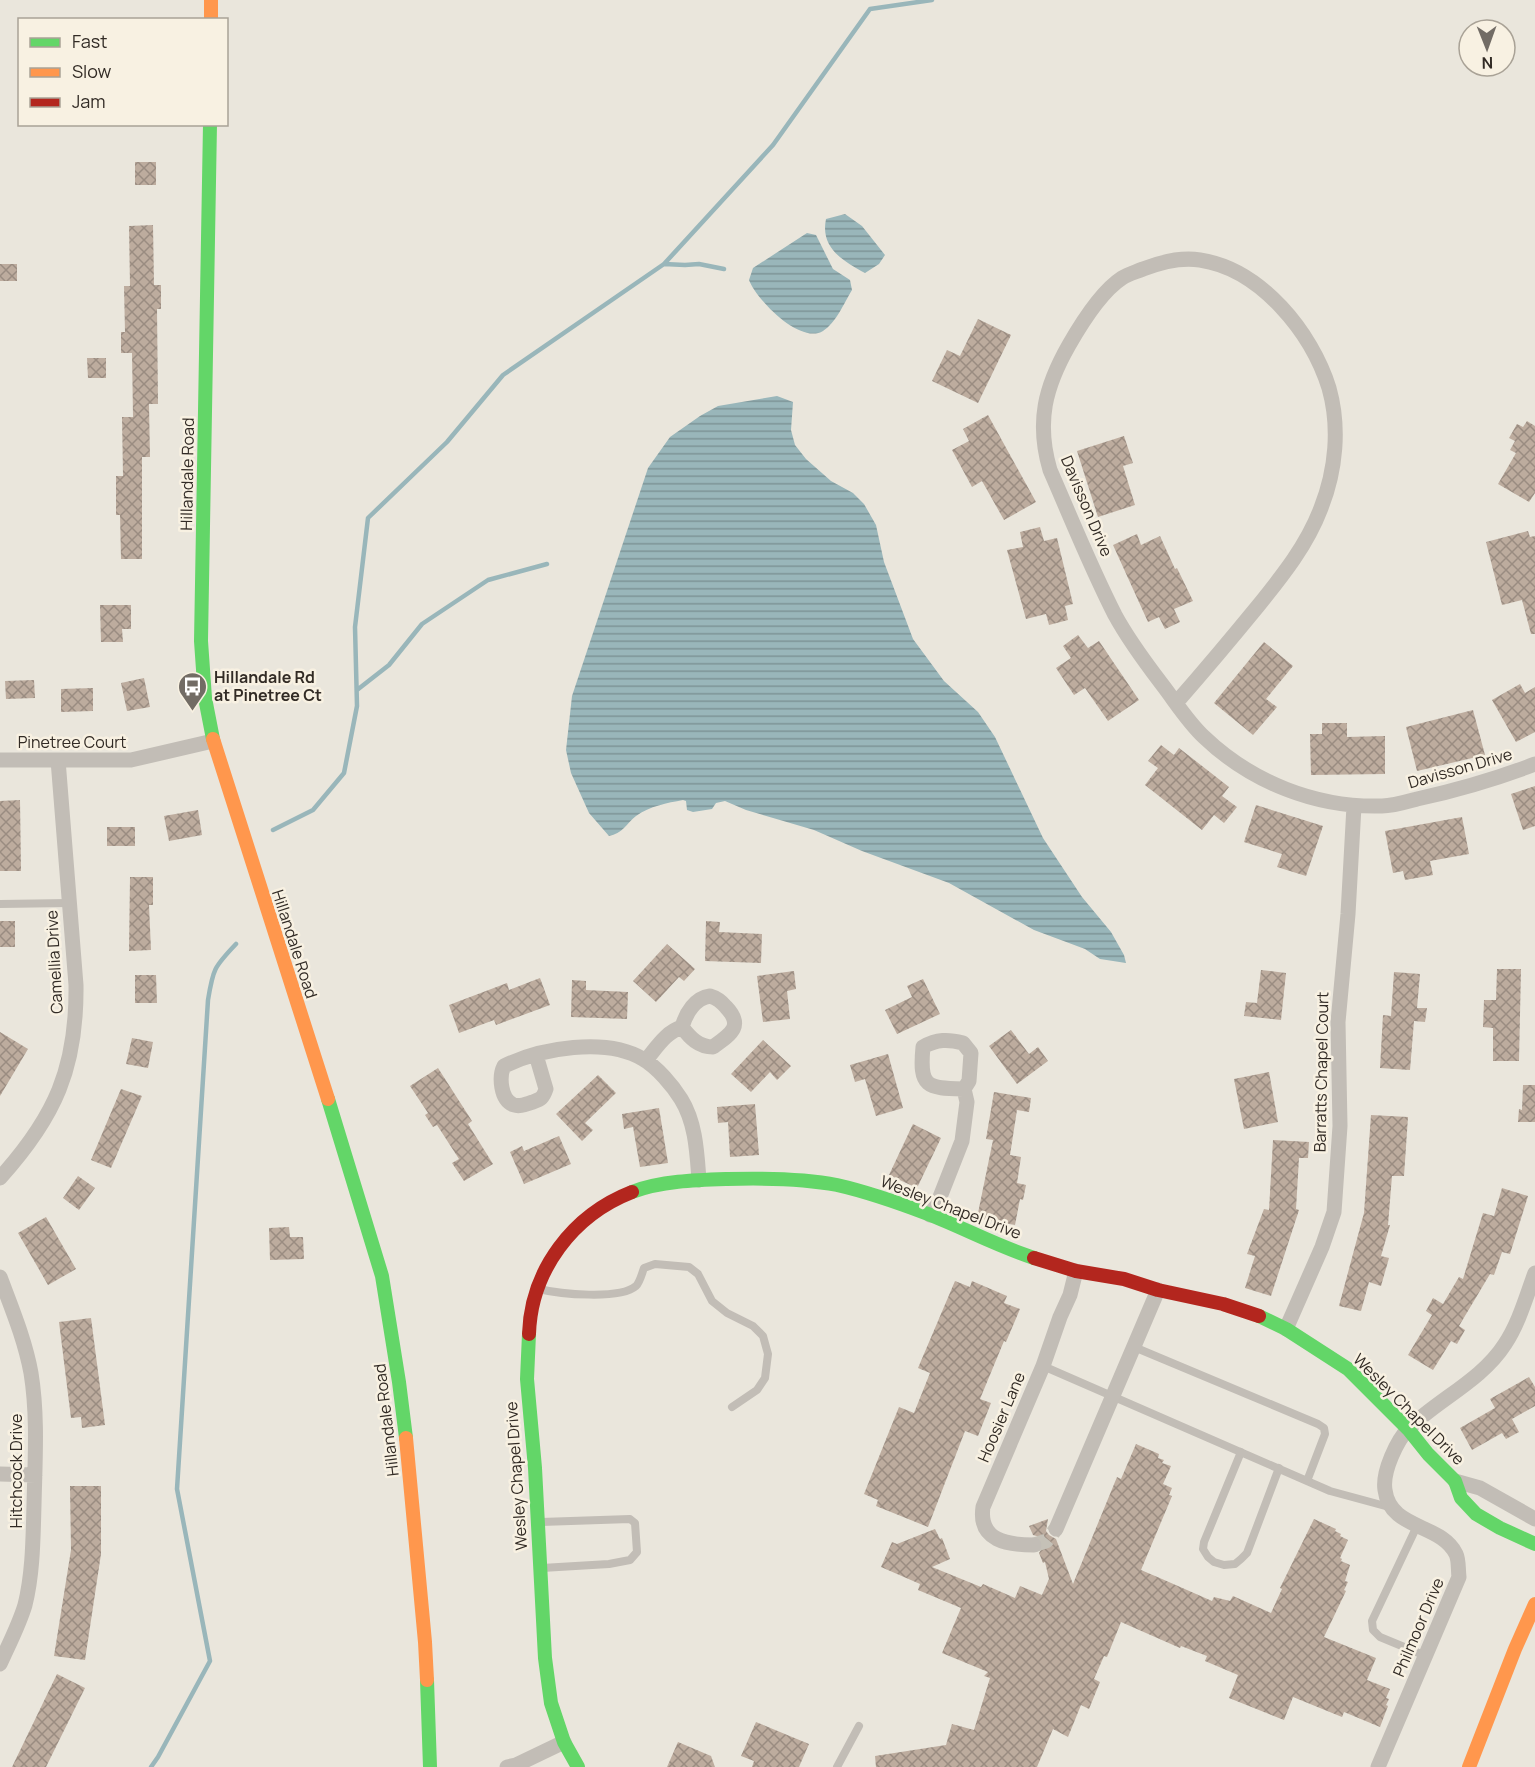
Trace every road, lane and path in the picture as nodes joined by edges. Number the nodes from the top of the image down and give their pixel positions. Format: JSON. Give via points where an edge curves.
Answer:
{"nodes":[{"id":1,"x":212,"y":0,"type":"edge"},
{"id":2,"x":211,"y":18,"type":"edge"},
{"id":3,"x":210,"y":126,"type":"edge"},
{"id":4,"x":1176,"y":703,"type":"junction"},
{"id":5,"x":213,"y":741,"type":"junction"},
{"id":6,"x":0,"y":760,"type":"edge"},
{"id":7,"x":58,"y":760,"type":"junction"},
{"id":8,"x":1535,"y":764,"type":"edge"},
{"id":9,"x":1354,"y":806,"type":"junction"},
{"id":10,"x":69,"y":903,"type":"junction"},
{"id":11,"x":0,"y":904,"type":"edge"},
{"id":12,"x":682,"y":1027,"type":"dead end"},
{"id":13,"x":536,"y":1055,"type":"dead end"},
{"id":14,"x":645,"y":1060,"type":"junction"},
{"id":15,"x":964,"y":1089,"type":"dead end"},
{"id":16,"x":0,"y":1178,"type":"edge"},
{"id":17,"x":699,"y":1180,"type":"junction"},
{"id":18,"x":930,"y":1215,"type":"junction"},
{"id":19,"x":1076,"y":1270,"type":"junction"},
{"id":20,"x":1535,"y":1273,"type":"edge"},
{"id":21,"x":0,"y":1277,"type":"edge"},
{"id":22,"x":537,"y":1288,"type":"junction"},
{"id":23,"x":1158,"y":1290,"type":"junction"},
{"id":24,"x":1286,"y":1329,"type":"junction"},
{"id":25,"x":1134,"y":1347,"type":"junction"},
{"id":26,"x":1043,"y":1366,"type":"junction"},
{"id":27,"x":1113,"y":1398,"type":"junction"},
{"id":28,"x":732,"y":1407,"type":"dead end"},
{"id":29,"x":1408,"y":1429,"type":"junction"},
{"id":30,"x":1241,"y":1452,"type":"junction"},
{"id":31,"x":1279,"y":1468,"type":"junction"},
{"id":32,"x":0,"y":1474,"type":"edge"},
{"id":33,"x":35,"y":1475,"type":"junction"},
{"id":34,"x":1307,"y":1481,"type":"junction"},
{"id":35,"x":1455,"y":1481,"type":"junction"},
{"id":36,"x":1509,"y":1504,"type":"junction"},
{"id":37,"x":1389,"y":1507,"type":"junction"},
{"id":38,"x":1535,"y":1519,"type":"edge"},
{"id":39,"x":538,"y":1522,"type":"junction"},
{"id":40,"x":1417,"y":1526,"type":"junction"},
{"id":41,"x":1497,"y":1526,"type":"junction"},
{"id":42,"x":1056,"y":1529,"type":"tunnel mouth"},
{"id":43,"x":1535,"y":1544,"type":"edge"},
{"id":44,"x":1034,"y":1545,"type":"tunnel mouth"},
{"id":45,"x":540,"y":1568,"type":"junction"},
{"id":46,"x":1535,"y":1604,"type":"edge"},
{"id":47,"x":1426,"y":1656,"type":"junction"},
{"id":48,"x":0,"y":1664,"type":"edge"},
{"id":49,"x":860,"y":1726,"type":"dead end"},
{"id":50,"x":564,"y":1742,"type":"junction"},
{"id":51,"x":430,"y":1767,"type":"edge"},
{"id":52,"x":507,"y":1767,"type":"edge"},
{"id":53,"x":578,"y":1767,"type":"edge"},
{"id":54,"x":837,"y":1767,"type":"edge"},
{"id":55,"x":1378,"y":1767,"type":"edge"},
{"id":56,"x":1469,"y":1767,"type":"edge"}],
"edges":[{"from":1,"to":2,"type":"street"},
{"from":3,"to":5,"type":"street","name":"Hillandale Road","via":[[201,647],[202,683]]},
{"from":4,"to":4,"type":"street","name":"Davisson Drive","via":[[1297,558],[1321,509],[1335,451],[1329,390],[1310,344],[1284,309],[1248,279],[1223,266],[1199,260],[1155,264],[1122,278],[1096,304],[1055,369],[1043,416],[1050,470],[1098,578],[1132,644]]},
{"from":4,"to":9,"type":"street","name":"Davisson Drive","via":[[1204,737],[1227,756],[1281,789]]},
{"from":5,"to":7,"type":"street","name":"Pinetree Court","via":[[130,760]]},
{"from":5,"to":51,"type":"street","name":"Hillandale Road","via":[[382,1276],[407,1451],[425,1642]]},
{"from":6,"to":7,"type":"street","name":"Pinetree Court"},
{"from":7,"to":10,"type":"street","name":"Camellia Drive"},
{"from":8,"to":9,"type":"street","name":"Davisson Drive","via":[[1444,793],[1384,806]]},
{"from":9,"to":24,"type":"street","name":"Barratts Chapel Court","via":[[1338,1023],[1340,1126],[1334,1212]]},
{"from":10,"to":11,"type":"lane"},
{"from":10,"to":16,"type":"street","name":"Camellia Drive","via":[[76,986],[73,1044],[53,1104],[39,1130]]},
{"from":12,"to":14,"type":"street","via":[[666,1036]]},
{"from":13,"to":14,"type":"street","via":[[586,1047],[610,1048]]},
{"from":14,"to":17,"type":"street","via":[[682,1101],[692,1127]]},
{"from":15,"to":18,"type":"street","via":[[967,1102],[962,1141]]},
{"from":17,"to":18,"type":"street","name":"Wesley Chapel Drive","via":[[768,1178],[836,1185]]},
{"from":17,"to":22,"type":"street","name":"Wesley Chapel Drive","via":[[643,1188],[614,1198],[568,1235]]},
{"from":18,"to":19,"type":"street","name":"Wesley Chapel Drive","via":[[1002,1247]]},
{"from":19,"to":23,"type":"street","name":"Wesley Chapel Drive"},
{"from":19,"to":26,"type":"street","name":"Hoosier Lane"},
{"from":20,"to":29,"type":"street","via":[[1505,1344],[1484,1368]]},
{"from":21,"to":33,"type":"street","name":"Hitchcock Drive","via":[[31,1372]]},
{"from":22,"to":28,"type":"lane","via":[[586,1295],[624,1292],[637,1285],[644,1269],[655,1264],[689,1267],[712,1301],[763,1336],[768,1354],[765,1378],[757,1390]]},
{"from":22,"to":39,"type":"street","name":"Wesley Chapel Drive","via":[[529,1325],[527,1379]]},
{"from":23,"to":24,"type":"street","name":"Wesley Chapel Drive","via":[[1223,1304]]},
{"from":23,"to":25,"type":"street"},
{"from":24,"to":29,"type":"street","name":"Wesley Chapel Drive","via":[[1348,1369]]},
{"from":25,"to":27,"type":"street"},
{"from":25,"to":34,"type":"lane","via":[[1324,1428]]},
{"from":26,"to":27,"type":"lane"},
{"from":26,"to":44,"type":"street","name":"Hoosier Lane","via":[[987,1496],[982,1518],[1001,1542]]},
{"from":27,"to":30,"type":"lane"},
{"from":27,"to":42,"type":"street"},
{"from":29,"to":35,"type":"street","name":"Wesley Chapel Drive"},
{"from":29,"to":37,"type":"street","via":[[1387,1467],[1384,1488]]},
{"from":30,"to":31,"type":"lane"},
{"from":30,"to":31,"type":"lane","via":[[1204,1542],[1203,1550],[1214,1562],[1235,1564],[1246,1553]]},
{"from":31,"to":34,"type":"lane"},
{"from":32,"to":33,"type":"street"},
{"from":33,"to":48,"type":"street","name":"Hitchcock Drive","via":[[28,1588],[19,1623]]},
{"from":34,"to":37,"type":"lane"},
{"from":35,"to":36,"type":"street","name":"Wesley Chapel Drive","via":[[1480,1488]]},
{"from":35,"to":41,"type":"street","name":"Wesley Chapel Drive","via":[[1461,1498],[1476,1514]]},
{"from":36,"to":38,"type":"street","name":"Wesley Chapel Drive"},
{"from":36,"to":41,"type":"street"},
{"from":37,"to":40,"type":"street","name":"Philmoor Drive"},
{"from":39,"to":45,"type":"street","name":"Wesley Chapel Drive"},
{"from":39,"to":45,"type":"lane","via":[[630,1519],[635,1523],[637,1552],[630,1560],[609,1564]]},
{"from":40,"to":47,"type":"street","name":"Philmoor Drive","via":[[1444,1540],[1456,1555],[1459,1576]]},
{"from":40,"to":47,"type":"lane","via":[[1372,1621],[1373,1630],[1380,1637]]},
{"from":41,"to":43,"type":"street","name":"Wesley Chapel Drive"},
{"from":45,"to":50,"type":"street","name":"Wesley Chapel Drive","via":[[544,1658],[551,1703]]},
{"from":46,"to":56,"type":"street"},
{"from":47,"to":55,"type":"street","name":"Philmoor Drive"},
{"from":49,"to":54,"type":"lane"},
{"from":50,"to":52,"type":"street"},
{"from":50,"to":53,"type":"street","name":"Wesley Chapel Drive"}]}
